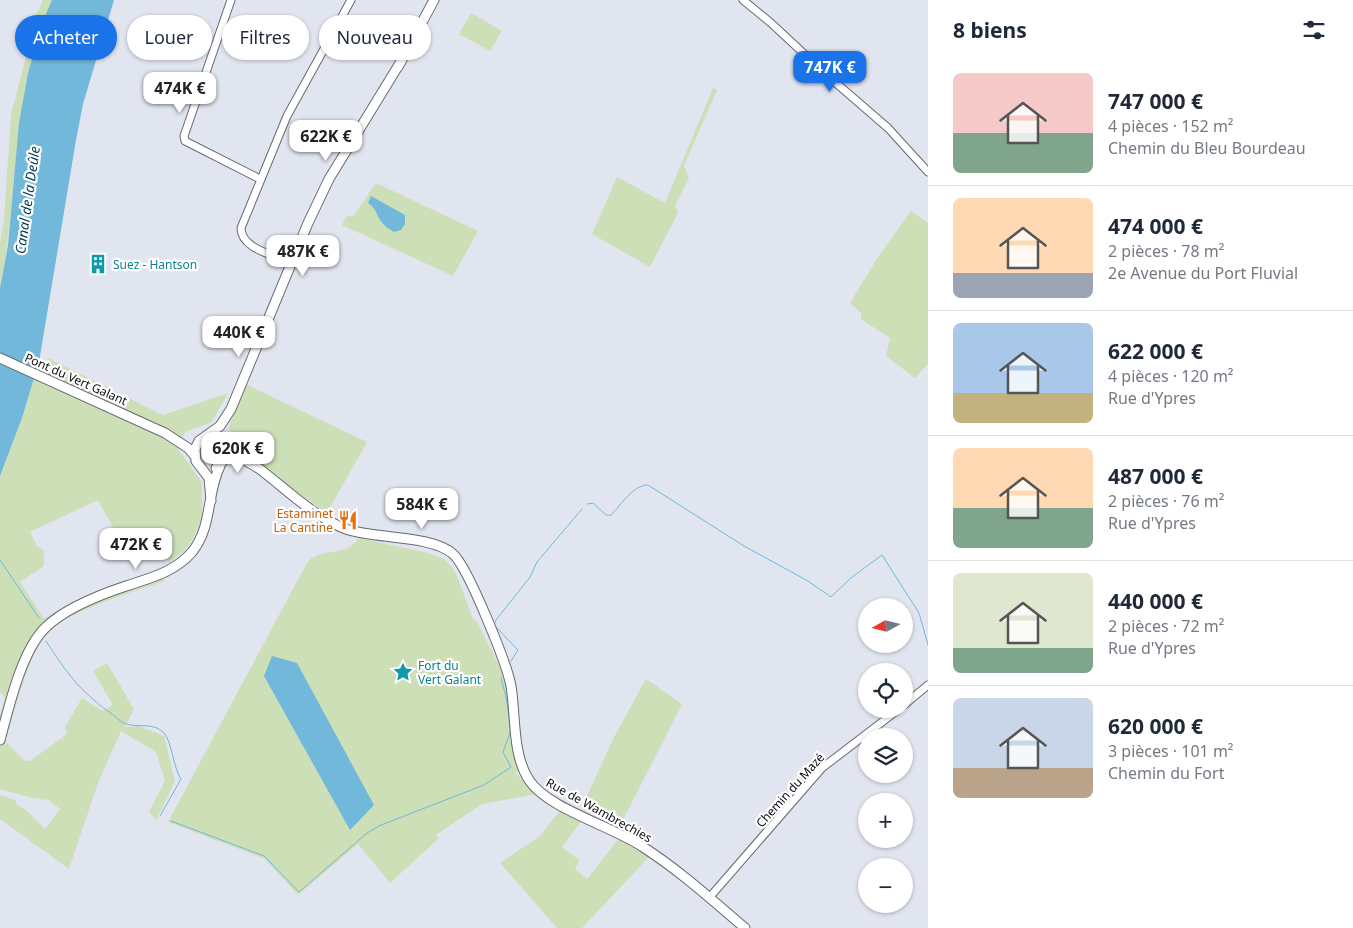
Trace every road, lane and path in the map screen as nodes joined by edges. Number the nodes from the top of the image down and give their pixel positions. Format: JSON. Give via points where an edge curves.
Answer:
{"nodes":[{"id":1,"x":231,"y":0,"type":"edge"},
{"id":2,"x":351,"y":0,"type":"edge"},
{"id":3,"x":434,"y":0,"type":"edge"},
{"id":4,"x":743,"y":0,"type":"edge"},
{"id":5,"x":928,"y":172,"type":"edge"},
{"id":6,"x":260,"y":179,"type":"junction"},
{"id":7,"x":313,"y":213,"type":"junction"},
{"id":8,"x":290,"y":263,"type":"junction"},
{"id":9,"x":264,"y":329,"type":"junction"},
{"id":10,"x":0,"y":358,"type":"edge"},
{"id":11,"x":237,"y":395,"type":"junction"},
{"id":12,"x":164,"y":432,"type":"junction"},
{"id":13,"x":204,"y":438,"type":"junction"},
{"id":14,"x":225,"y":446,"type":"junction"},
{"id":15,"x":195,"y":456,"type":"junction"},
{"id":16,"x":221,"y":464,"type":"junction"},
{"id":17,"x":201,"y":466,"type":"junction"},
{"id":18,"x":255,"y":467,"type":"junction"},
{"id":19,"x":211,"y":501,"type":"junction"},
{"id":20,"x":928,"y":686,"type":"edge"},
{"id":21,"x":913,"y":698,"type":"edge"},
{"id":22,"x":887,"y":718,"type":"edge"},
{"id":23,"x":0,"y":740,"type":"edge"},
{"id":24,"x":709,"y":898,"type":"junction"},
{"id":25,"x":745,"y":928,"type":"edge"}],
"edges":[{"from":1,"to":6,"type":"street","via":[[184,136],[185,141]]},
{"from":2,"to":6,"type":"street","via":[[286,116]]},
{"from":3,"to":7,"type":"main road","via":[[385,94],[362,124]]},
{"from":4,"to":5,"type":"street","via":[[882,122]]},
{"from":6,"to":8,"type":"street","via":[[241,234],[248,243]]},
{"from":7,"to":8,"type":"main road"},
{"from":7,"to":9,"type":"main road","via":[[279,302]]},
{"from":8,"to":9,"type":"main road"},
{"from":9,"to":11,"type":"main road"},
{"from":10,"to":12,"type":"main road","name":"Pont du Vert Galant"},
{"from":11,"to":13,"type":"main road","via":[[225,420]]},
{"from":11,"to":14,"type":"main road","via":[[224,434]]},
{"from":12,"to":13,"type":"main road","via":[[188,440]]},
{"from":12,"to":15,"type":"main road"},
{"from":13,"to":14,"type":"main road","via":[[215,437]]},
{"from":13,"to":15,"type":"main road","via":[[195,447]]},
{"from":14,"to":16,"type":"main road","via":[[227,454]]},
{"from":14,"to":18,"type":"main road","name":"Rue de Wambrechies"},
{"from":15,"to":17,"type":"main road"},
{"from":16,"to":17,"type":"main road","via":[[212,469]]},
{"from":16,"to":18,"type":"main road","via":[[236,462]]},
{"from":16,"to":19,"type":"main road"},
{"from":17,"to":19,"type":"main road","via":[[209,478]]},
{"from":18,"to":24,"type":"main road","name":"Rue de Wambrechies","via":[[338,526],[360,533],[432,544],[453,554],[466,572],[508,674],[521,764],[535,788],[556,803],[643,846]]},
{"from":19,"to":23,"type":"main road","via":[[202,536],[178,565],[92,600],[57,618],[43,630],[27,658]]},
{"from":20,"to":21,"type":"street"},
{"from":22,"to":24,"type":"street","name":"Chemin du Mazé","via":[[822,768]]},
{"from":24,"to":25,"type":"main road","name":"Rue de Wambrechies"}]}
